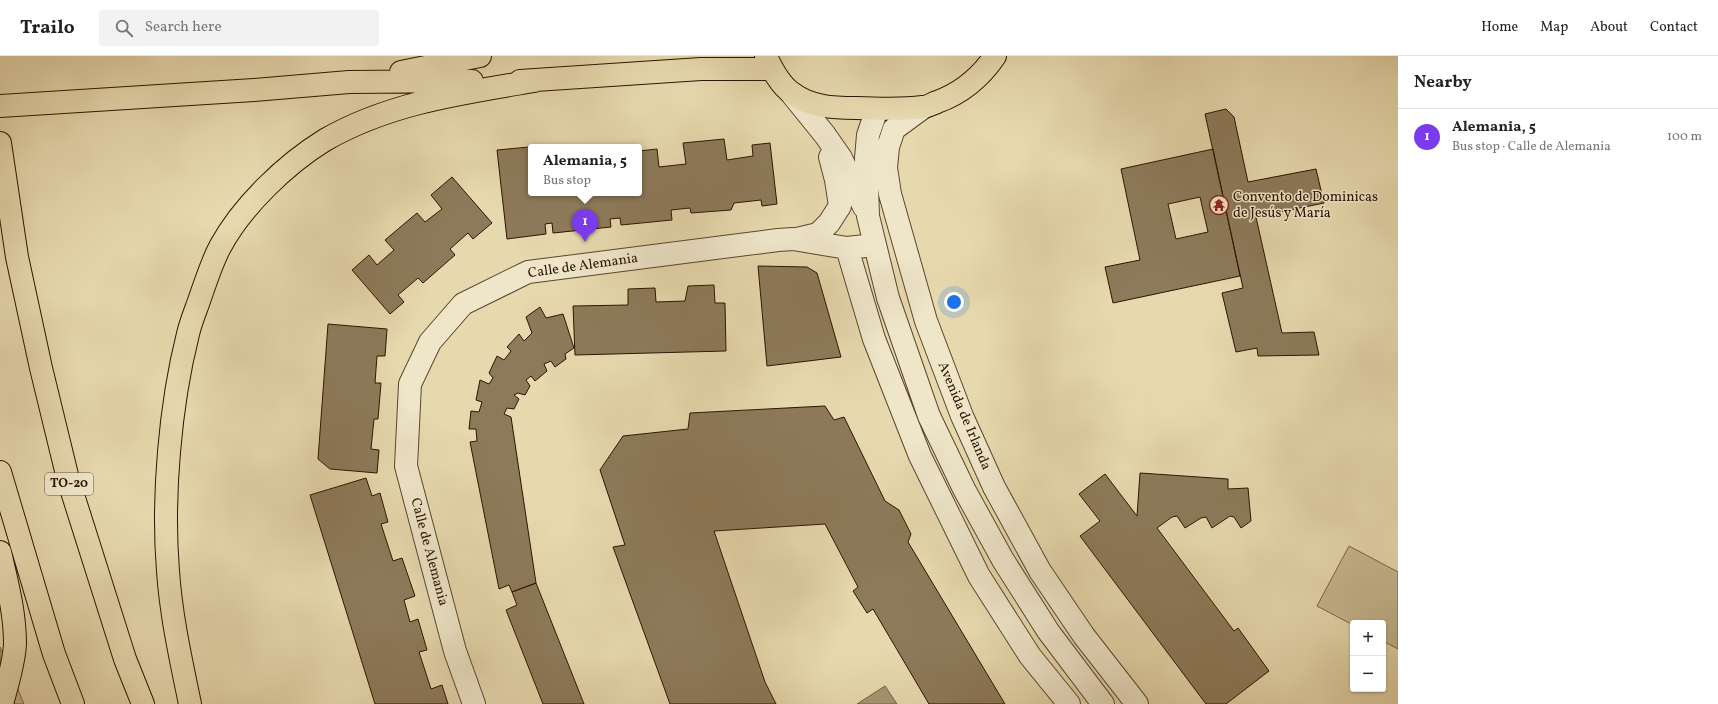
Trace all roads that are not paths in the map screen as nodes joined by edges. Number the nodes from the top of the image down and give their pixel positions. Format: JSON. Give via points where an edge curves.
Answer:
{"nodes":[{"id":1,"x":480,"y":56,"type":"edge"},
{"id":2,"x":995,"y":56,"type":"edge"},
{"id":3,"x":769,"y":63,"type":"edge"},
{"id":4,"x":534,"y":81,"type":"junction"},
{"id":5,"x":349,"y":82,"type":"junction"},
{"id":6,"x":791,"y":93,"type":"junction"},
{"id":7,"x":0,"y":106,"type":"edge"},
{"id":8,"x":924,"y":107,"type":"junction"},
{"id":9,"x":878,"y":109,"type":"junction"},
{"id":10,"x":825,"y":135,"type":"junction"},
{"id":11,"x":0,"y":143,"type":"edge"},
{"id":12,"x":868,"y":216,"type":"junction"},
{"id":13,"x":793,"y":239,"type":"junction"},
{"id":14,"x":874,"y":245,"type":"junction"},
{"id":15,"x":847,"y":248,"type":"junction"},
{"id":16,"x":888,"y":298,"type":"junction"},
{"id":17,"x":880,"y":353,"type":"junction"},
{"id":18,"x":0,"y":472,"type":"edge"},
{"id":19,"x":0,"y":552,"type":"edge"},
{"id":20,"x":2,"y":704,"type":"edge"},
{"id":21,"x":73,"y":704,"type":"edge"},
{"id":22,"x":143,"y":704,"type":"edge"},
{"id":23,"x":190,"y":704,"type":"edge"},
{"id":24,"x":474,"y":704,"type":"edge"},
{"id":25,"x":1069,"y":704,"type":"edge"},
{"id":26,"x":1103,"y":704,"type":"edge"},
{"id":27,"x":1137,"y":704,"type":"edge"}],
"edges":[{"from":1,"to":5,"type":"main road"},
{"from":2,"to":8,"type":"main road","via":[[963,90]]},
{"from":3,"to":4,"type":"main road"},
{"from":3,"to":6,"type":"main road"},
{"from":4,"to":5,"type":"main road"},
{"from":4,"to":23,"type":"main road","via":[[436,98],[397,108],[325,140],[295,161],[268,187],[242,215],[220,247],[188,333],[178,385],[166,504],[168,571],[176,636]]},
{"from":5,"to":7,"type":"main road"},
{"from":6,"to":9,"type":"main road","via":[[810,104]]},
{"from":6,"to":10,"type":"street","name":"Avenida de Irlanda"},
{"from":8,"to":9,"type":"main road"},
{"from":8,"to":27,"type":"street","name":"Avenida de Irlanda","via":[[894,129],[888,147],[886,168],[892,202],[926,321],[962,416],[994,488],[1040,570],[1084,636]]},
{"from":9,"to":12,"type":"street","name":"Avenida de Irlanda","via":[[868,134]]},
{"from":10,"to":12,"type":"street","name":"Avenida de Irlanda","via":[[841,158]]},
{"from":10,"to":13,"type":"street","name":"Avenida de Irlanda","via":[[840,206],[818,234]]},
{"from":11,"to":22,"type":"main road","number":"TO-20","via":[[17,257],[68,479],[125,660]]},
{"from":12,"to":14,"type":"street","name":"Avenida de Irlanda"},
{"from":13,"to":15,"type":"street","name":"Calle de Alemania"},
{"from":13,"to":24,"type":"street","name":"Calle de Alemania","via":[[528,272],[463,304],[430,342],[410,384],[406,466],[455,651]]},
{"from":14,"to":15,"type":"street"},
{"from":14,"to":16,"type":"street","name":"Avenida de Irlanda"},
{"from":15,"to":17,"type":"street","name":"Avenida de Irlanda"},
{"from":16,"to":17,"type":"street","name":"Avenida de Irlanda"},
{"from":16,"to":26,"type":"street","name":"Avenida de Irlanda","via":[[929,416],[964,489],[1003,560],[1048,631]]},
{"from":17,"to":25,"type":"street","name":"Avenida de Irlanda","via":[[920,456],[979,576],[1030,656]]},
{"from":18,"to":21,"type":"main road","via":[[54,654]]},
{"from":19,"to":20,"type":"main road","via":[[12,604],[15,644]]}]}
